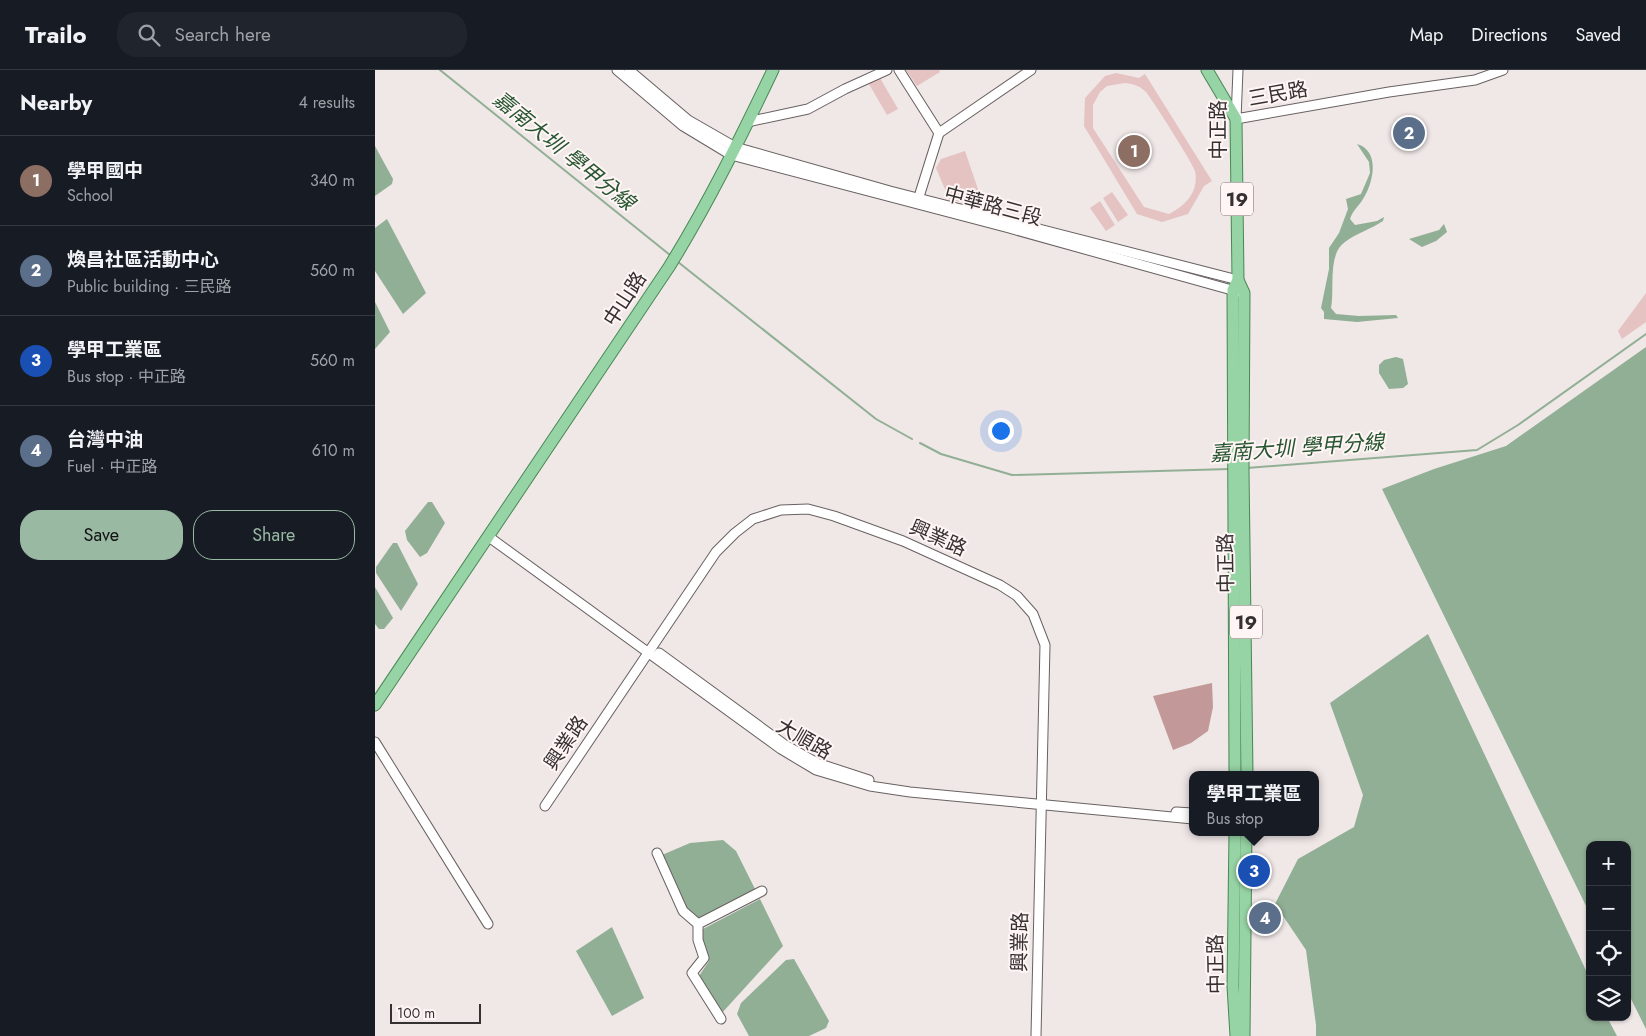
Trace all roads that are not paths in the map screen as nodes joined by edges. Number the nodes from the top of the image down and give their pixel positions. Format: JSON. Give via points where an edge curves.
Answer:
{"nodes":[{"id":1,"x":617,"y":70,"type":"edge"},
{"id":2,"x":629,"y":70,"type":"edge"},
{"id":3,"x":773,"y":70,"type":"edge"},
{"id":4,"x":887,"y":70,"type":"edge"},
{"id":5,"x":899,"y":70,"type":"edge"},
{"id":6,"x":1031,"y":70,"type":"edge"},
{"id":7,"x":1207,"y":70,"type":"edge"},
{"id":8,"x":1238,"y":70,"type":"edge"},
{"id":9,"x":1503,"y":70,"type":"edge"},
{"id":10,"x":1236,"y":119,"type":"junction"},
{"id":11,"x":747,"y":122,"type":"junction"},
{"id":12,"x":939,"y":133,"type":"junction"},
{"id":13,"x":733,"y":151,"type":"junction"},
{"id":14,"x":918,"y":201,"type":"junction"},
{"id":15,"x":1238,"y":288,"type":"junction"},
{"id":16,"x":1239,"y":467,"type":"junction"},
{"id":17,"x":490,"y":535,"type":"junction"},
{"id":18,"x":649,"y":649,"type":"junction"},
{"id":19,"x":375,"y":704,"type":"edge"},
{"id":20,"x":375,"y":742,"type":"edge"},
{"id":21,"x":1235,"y":771,"type":"edge"},
{"id":22,"x":1247,"y":771,"type":"edge"},
{"id":23,"x":1040,"y":800,"type":"junction"},
{"id":24,"x":545,"y":806,"type":"dead end"},
{"id":25,"x":1189,"y":813,"type":"edge"},
{"id":26,"x":1189,"y":819,"type":"edge"},
{"id":27,"x":1235,"y":836,"type":"edge"},
{"id":28,"x":1246,"y":836,"type":"edge"},
{"id":29,"x":657,"y":853,"type":"dead end"},
{"id":30,"x":762,"y":891,"type":"dead end"},
{"id":31,"x":1240,"y":909,"type":"junction"},
{"id":32,"x":488,"y":924,"type":"dead end"},
{"id":33,"x":697,"y":924,"type":"junction"},
{"id":34,"x":721,"y":1019,"type":"dead end"},
{"id":35,"x":1036,"y":1036,"type":"edge"},
{"id":36,"x":1236,"y":1036,"type":"edge"},
{"id":37,"x":1244,"y":1036,"type":"edge"}],
"edges":[{"from":1,"to":13,"type":"street","via":[[683,126]]},
{"from":2,"to":13,"type":"street","via":[[688,120]]},
{"from":3,"to":11,"type":"main road","name":"中山路"},
{"from":4,"to":11,"type":"street","via":[[808,109]]},
{"from":5,"to":12,"type":"street"},
{"from":6,"to":12,"type":"street"},
{"from":7,"to":10,"type":"main road","number":"19"},
{"from":8,"to":10,"type":"street","name":"中正路"},
{"from":9,"to":10,"type":"street","name":"三民路","via":[[1475,80]]},
{"from":10,"to":15,"type":"main road","name":"中正路","number":"19"},
{"from":11,"to":13,"type":"main road","name":"中山路"},
{"from":12,"to":14,"type":"street"},
{"from":13,"to":14,"type":"street","name":"中華路三段"},
{"from":13,"to":17,"type":"main road","name":"中山路","via":[[669,267]]},
{"from":14,"to":15,"type":"street","name":"中華路三段"},
{"from":15,"to":16,"type":"main road","name":"中正路","number":"19"},
{"from":16,"to":21,"type":"main road","name":"中正路","number":"19"},
{"from":16,"to":22,"type":"main road","name":"中正路","number":"19"},
{"from":17,"to":18,"type":"street","name":"大順路"},
{"from":17,"to":19,"type":"main road","name":"中山路"},
{"from":18,"to":23,"type":"street","name":"大順路","via":[[785,745],[817,762],[871,780]]},
{"from":18,"to":23,"type":"street","name":"興業路","via":[[715,552],[753,519],[781,510],[808,509],[903,541],[1000,585],[1017,596],[1033,614],[1045,645]]},
{"from":18,"to":24,"type":"street","name":"興業路"},
{"from":20,"to":32,"type":"street"},
{"from":23,"to":25,"type":"street","name":"大順路"},
{"from":23,"to":26,"type":"street","name":"大順路"},
{"from":23,"to":35,"type":"street","name":"興業路"},
{"from":27,"to":31,"type":"main road","name":"中正路"},
{"from":28,"to":31,"type":"main road","name":"中正路"},
{"from":29,"to":33,"type":"street","via":[[683,911]]},
{"from":30,"to":33,"type":"street"},
{"from":31,"to":36,"type":"main road","name":"中正路","via":[[1233,986]]},
{"from":31,"to":37,"type":"main road","name":"中正路"},
{"from":33,"to":34,"type":"street","via":[[697,940],[704,958],[692,973]]}]}
